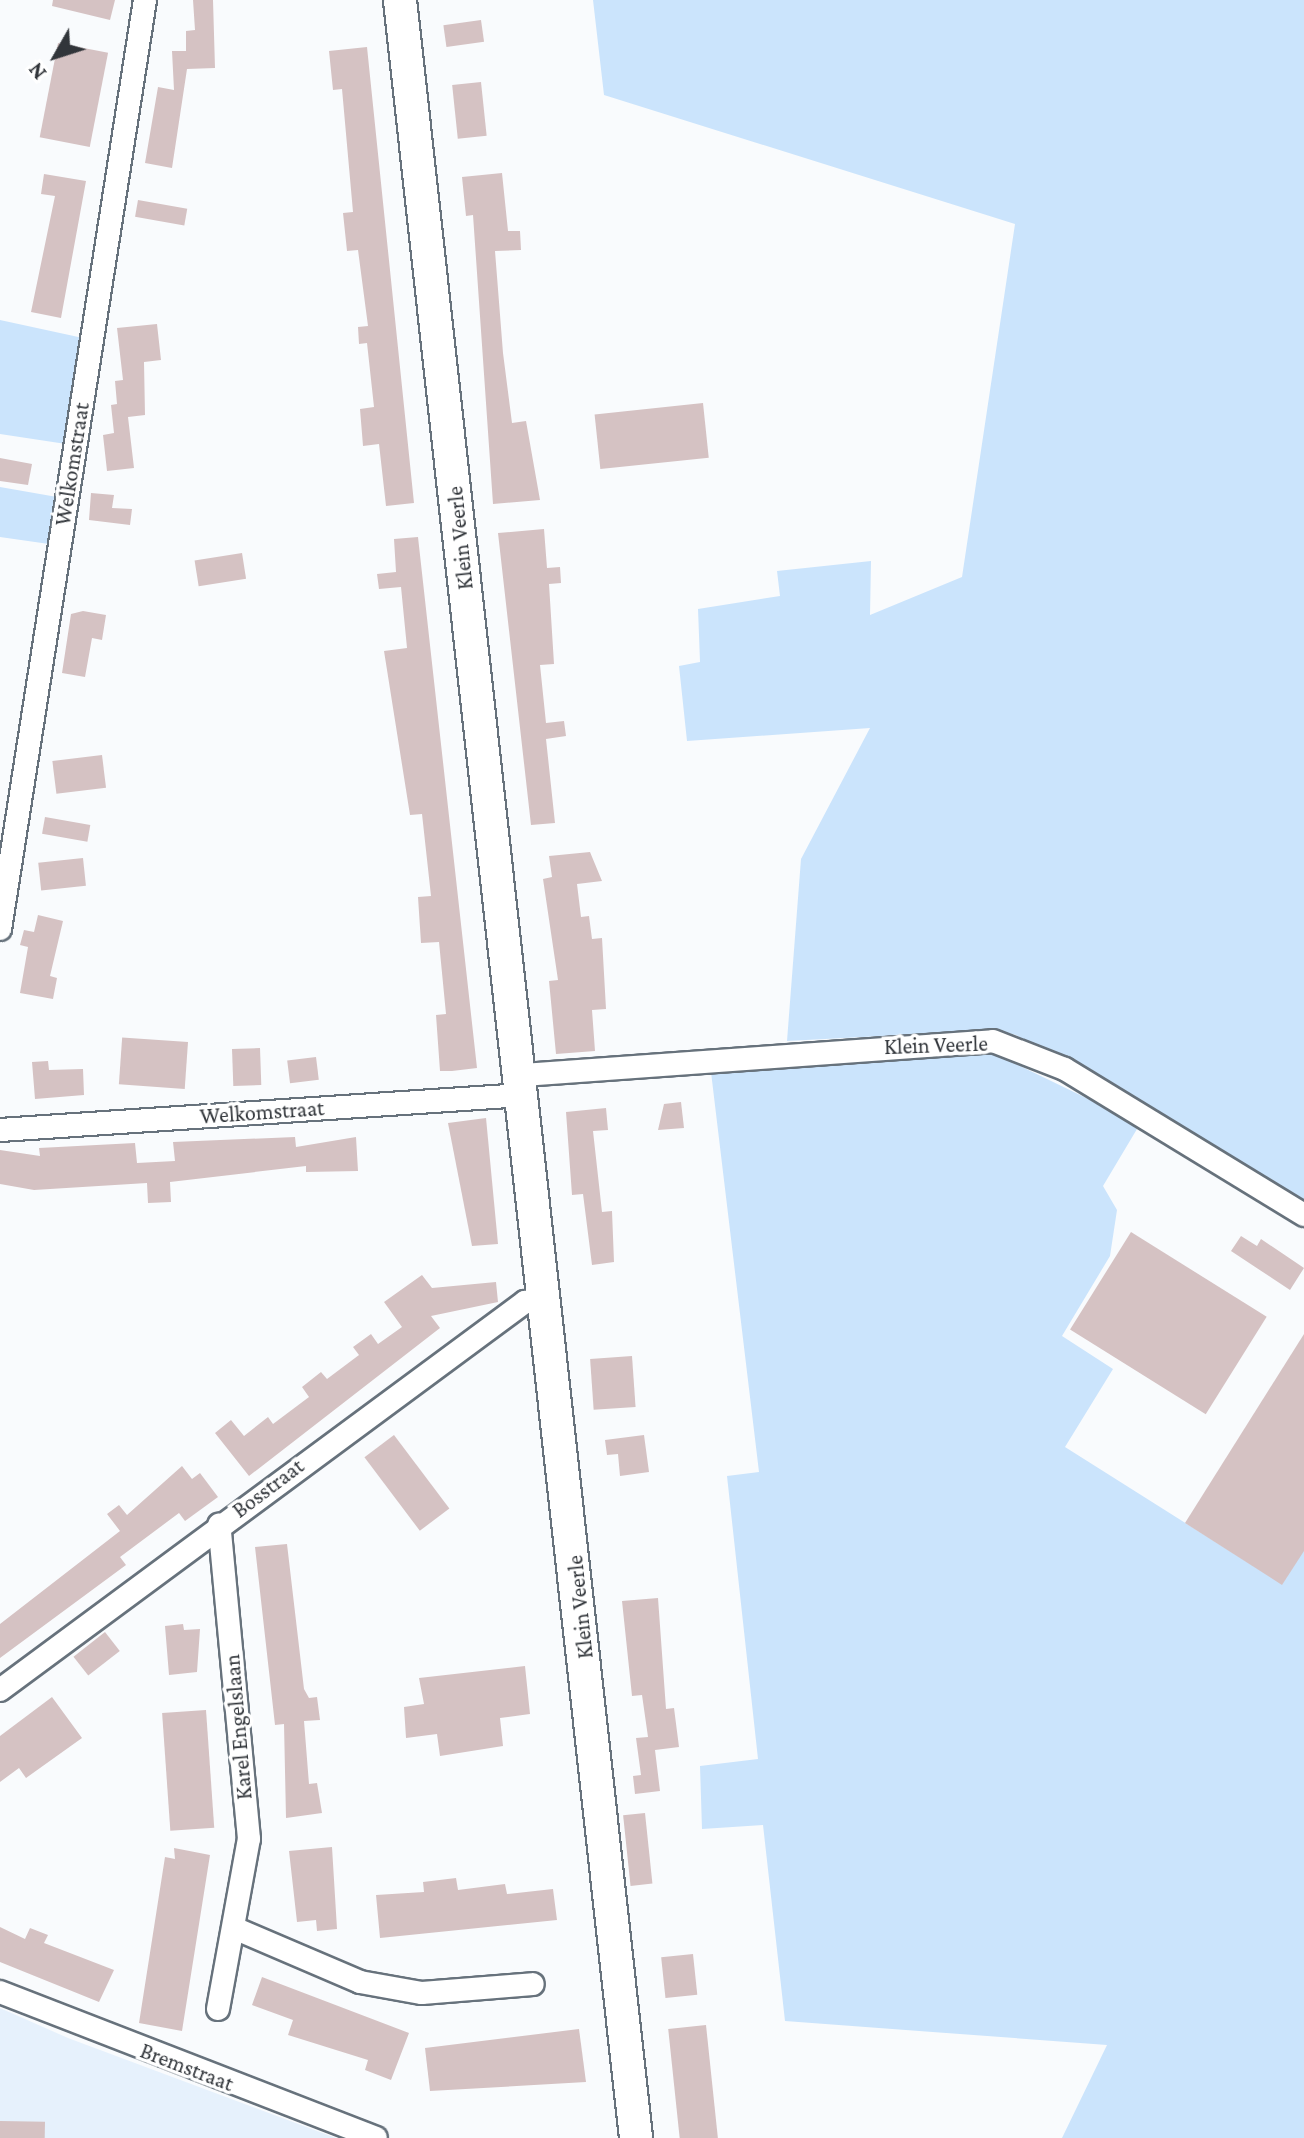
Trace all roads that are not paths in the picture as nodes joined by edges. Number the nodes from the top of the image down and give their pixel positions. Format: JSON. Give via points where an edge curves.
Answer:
{"nodes":[{"id":1,"x":145,"y":0,"type":"edge"},
{"id":2,"x":400,"y":0,"type":"edge"},
{"id":3,"x":0,"y":929,"type":"edge"},
{"id":4,"x":523,"y":1085,"type":"junction"},
{"id":5,"x":0,"y":1130,"type":"edge"},
{"id":6,"x":1304,"y":1215,"type":"edge"},
{"id":7,"x":544,"y":1302,"type":"junction"},
{"id":8,"x":219,"y":1524,"type":"junction"},
{"id":9,"x":0,"y":1690,"type":"edge"},
{"id":10,"x":234,"y":1928,"type":"junction"},
{"id":11,"x":533,"y":1984,"type":"dead end"},
{"id":12,"x":0,"y":1992,"type":"edge"},
{"id":13,"x":218,"y":2009,"type":"dead end"},
{"id":14,"x":376,"y":2138,"type":"edge"},
{"id":15,"x":636,"y":2138,"type":"edge"}],
"edges":[{"from":1,"to":3,"type":"street","name":"Welkomstraat"},
{"from":2,"to":4,"type":"main road","name":"Klein Veerle"},
{"from":4,"to":5,"type":"street","name":"Welkomstraat"},
{"from":4,"to":6,"type":"street","name":"Klein Veerle","via":[[993,1041],[1065,1069]]},
{"from":4,"to":7,"type":"main road","name":"Klein Veerle"},
{"from":7,"to":8,"type":"street","name":"Bosstraat","via":[[525,1302]]},
{"from":7,"to":15,"type":"main road","name":"Klein Veerle"},
{"from":8,"to":9,"type":"street","name":"Bosstraat"},
{"from":8,"to":10,"type":"street","name":"Karel Engelslaan","via":[[249,1839]]},
{"from":10,"to":11,"type":"street","via":[[360,1982],[422,1993]]},
{"from":10,"to":13,"type":"street","name":"Karel Engelslaan"},
{"from":12,"to":14,"type":"street","name":"Bremstraat"}]}
